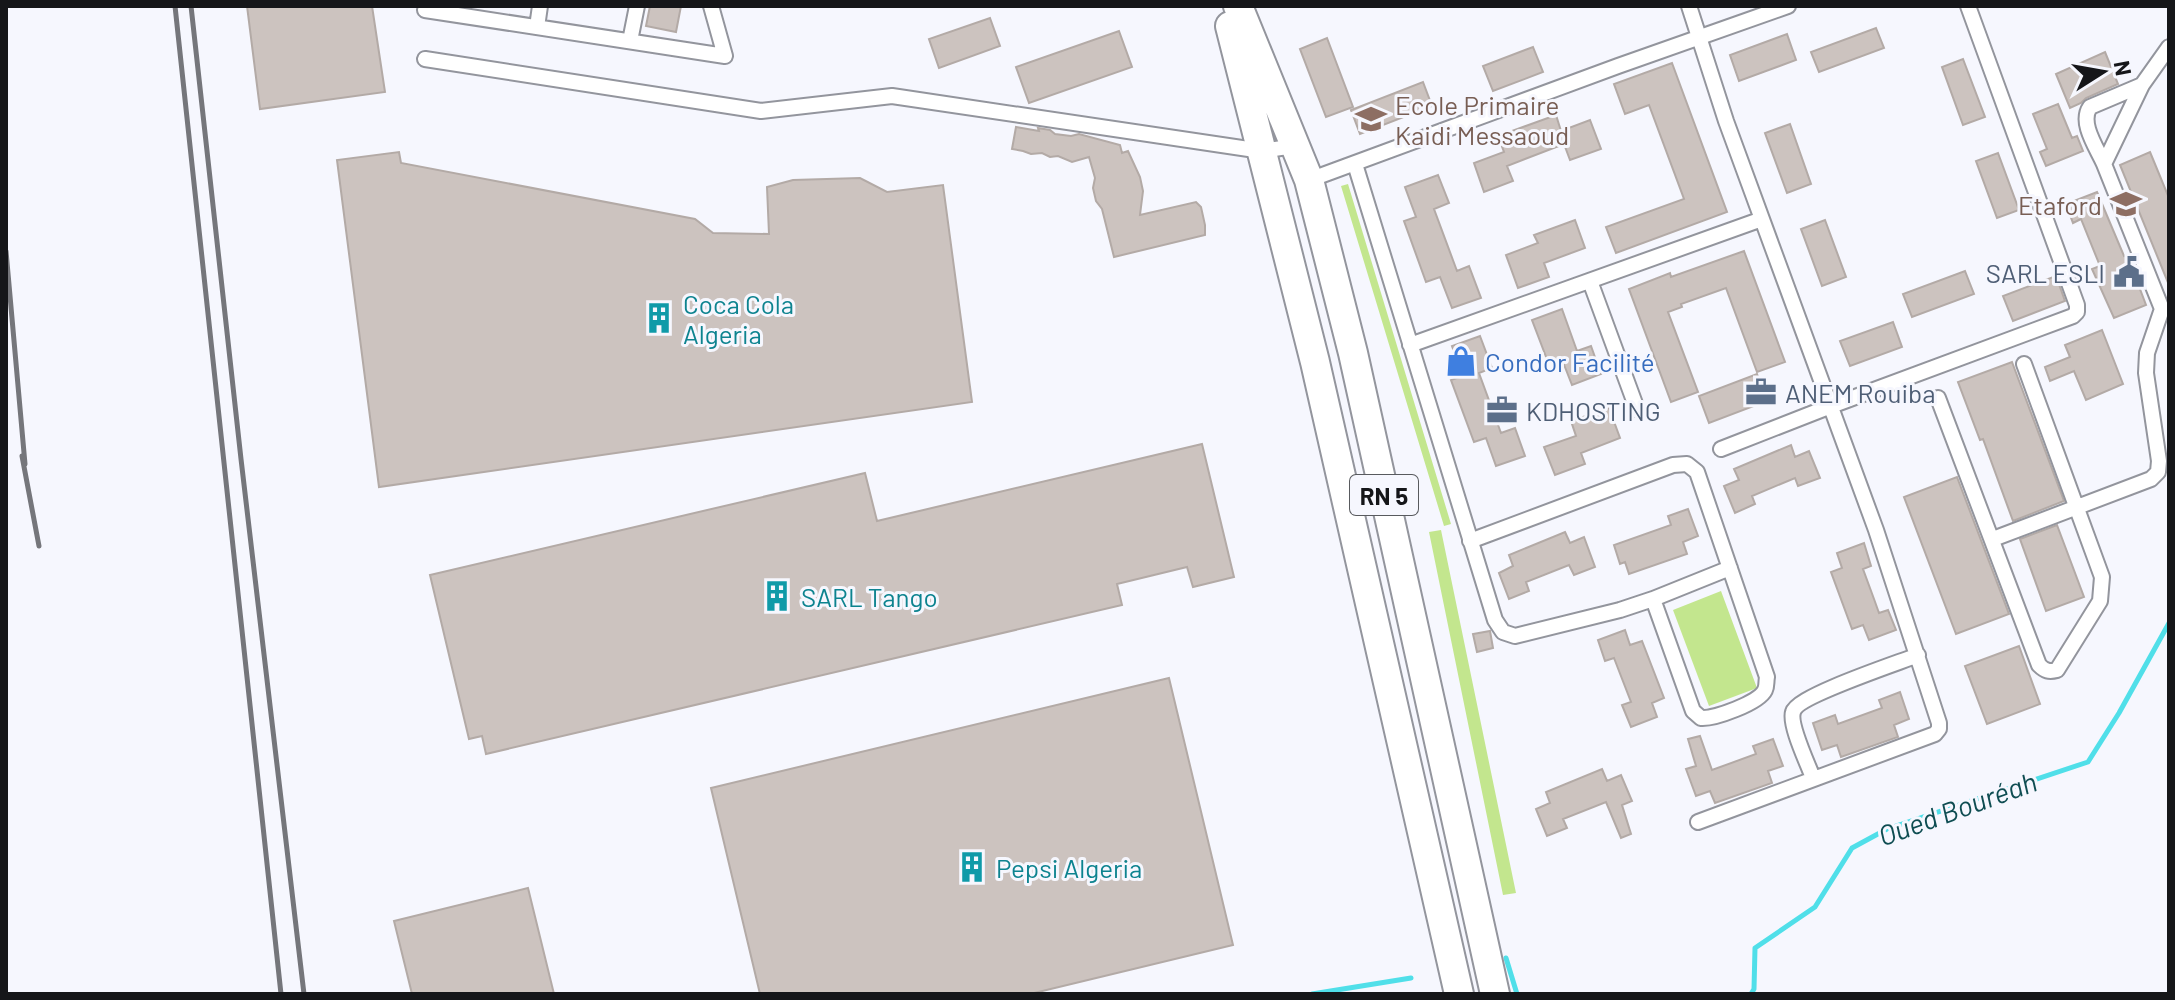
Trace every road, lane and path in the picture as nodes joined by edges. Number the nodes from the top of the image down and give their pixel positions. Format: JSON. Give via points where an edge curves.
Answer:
{"nodes":[{"id":1,"x":540,"y":6,"type":"edge"},
{"id":2,"x":637,"y":6,"type":"edge"},
{"id":3,"x":711,"y":6,"type":"edge"},
{"id":4,"x":1225,"y":6,"type":"edge"},
{"id":5,"x":1238,"y":6,"type":"edge"},
{"id":6,"x":1689,"y":6,"type":"edge"},
{"id":7,"x":1788,"y":6,"type":"edge"},
{"id":8,"x":1968,"y":6,"type":"edge"},
{"id":9,"x":425,"y":10,"type":"dead end"},
{"id":10,"x":537,"y":27,"type":"junction"},
{"id":11,"x":1699,"y":38,"type":"junction"},
{"id":12,"x":630,"y":41,"type":"junction"},
{"id":13,"x":2169,"y":47,"type":"edge"},
{"id":14,"x":425,"y":59,"type":"dead end"},
{"id":15,"x":2142,"y":85,"type":"junction"},
{"id":16,"x":1294,"y":146,"type":"junction"},
{"id":17,"x":1262,"y":151,"type":"junction"},
{"id":18,"x":1355,"y":164,"type":"junction"},
{"id":19,"x":2104,"y":164,"type":"junction"},
{"id":20,"x":1309,"y":180,"type":"junction"},
{"id":21,"x":1762,"y":219,"type":"junction"},
{"id":22,"x":1590,"y":281,"type":"junction"},
{"id":23,"x":1410,"y":345,"type":"junction"},
{"id":24,"x":1353,"y":353,"type":"junction"},
{"id":25,"x":1315,"y":362,"type":"junction"},
{"id":26,"x":2024,"y":364,"type":"dead end"},
{"id":27,"x":1938,"y":398,"type":"dead end"},
{"id":28,"x":1831,"y":406,"type":"junction"},
{"id":29,"x":1637,"y":409,"type":"dead end"},
{"id":30,"x":1721,"y":449,"type":"dead end"},
{"id":31,"x":2077,"y":507,"type":"junction"},
{"id":32,"x":1993,"y":539,"type":"junction"},
{"id":33,"x":1470,"y":541,"type":"junction"},
{"id":34,"x":1730,"y":568,"type":"junction"},
{"id":35,"x":1653,"y":599,"type":"junction"},
{"id":36,"x":1918,"y":655,"type":"junction"},
{"id":37,"x":1813,"y":778,"type":"junction"},
{"id":38,"x":1698,"y":822,"type":"dead end"},
{"id":39,"x":1459,"y":994,"type":"edge"},
{"id":40,"x":1495,"y":994,"type":"edge"}],
"edges":[{"from":1,"to":10,"type":"street"},
{"from":2,"to":12,"type":"street"},
{"from":3,"to":12,"type":"street","via":[[725,56]]},
{"from":4,"to":17,"type":"highway","number":"RN 5"},
{"from":5,"to":16,"type":"highway","number":"RN 5"},
{"from":6,"to":11,"type":"street"},
{"from":7,"to":11,"type":"street"},
{"from":8,"to":28,"type":"street","via":[[2077,312]]},
{"from":9,"to":10,"type":"street"},
{"from":10,"to":12,"type":"street"},
{"from":11,"to":18,"type":"street"},
{"from":11,"to":21,"type":"street"},
{"from":13,"to":15,"type":"street"},
{"from":14,"to":17,"type":"street","via":[[761,111],[892,96]]},
{"from":15,"to":19,"type":"street"},
{"from":15,"to":19,"type":"street","via":[[2085,113]]},
{"from":16,"to":17,"type":"street"},
{"from":16,"to":20,"type":"highway","number":"RN 5"},
{"from":17,"to":25,"type":"highway","number":"RN 5"},
{"from":18,"to":20,"type":"street"},
{"from":18,"to":23,"type":"street"},
{"from":19,"to":31,"type":"street","via":[[2162,309],[2151,335],[2146,373],[2159,461],[2151,479]]},
{"from":20,"to":24,"type":"highway","number":"RN 5"},
{"from":21,"to":22,"type":"street"},
{"from":21,"to":28,"type":"street"},
{"from":22,"to":23,"type":"street"},
{"from":22,"to":29,"type":"street"},
{"from":23,"to":33,"type":"street"},
{"from":24,"to":25,"type":"highway"},
{"from":24,"to":40,"type":"highway","number":"RN 5"},
{"from":25,"to":39,"type":"highway","number":"RN 5"},
{"from":26,"to":31,"type":"street"},
{"from":27,"to":32,"type":"street"},
{"from":28,"to":30,"type":"street"},
{"from":28,"to":36,"type":"street"},
{"from":31,"to":32,"type":"street"},
{"from":31,"to":32,"type":"street","via":[[2103,589],[2057,670],[2039,665]]},
{"from":33,"to":34,"type":"street","via":[[1687,464],[1697,472]]},
{"from":33,"to":35,"type":"street","via":[[1495,620],[1503,632],[1515,636]]},
{"from":34,"to":35,"type":"street"},
{"from":34,"to":35,"type":"street","via":[[1767,677],[1756,700],[1710,719],[1693,711]]},
{"from":36,"to":37,"type":"street","via":[[1798,704],[1792,721]]},
{"from":36,"to":37,"type":"street","via":[[1939,723],[1935,734]]},
{"from":37,"to":38,"type":"street"}]}
